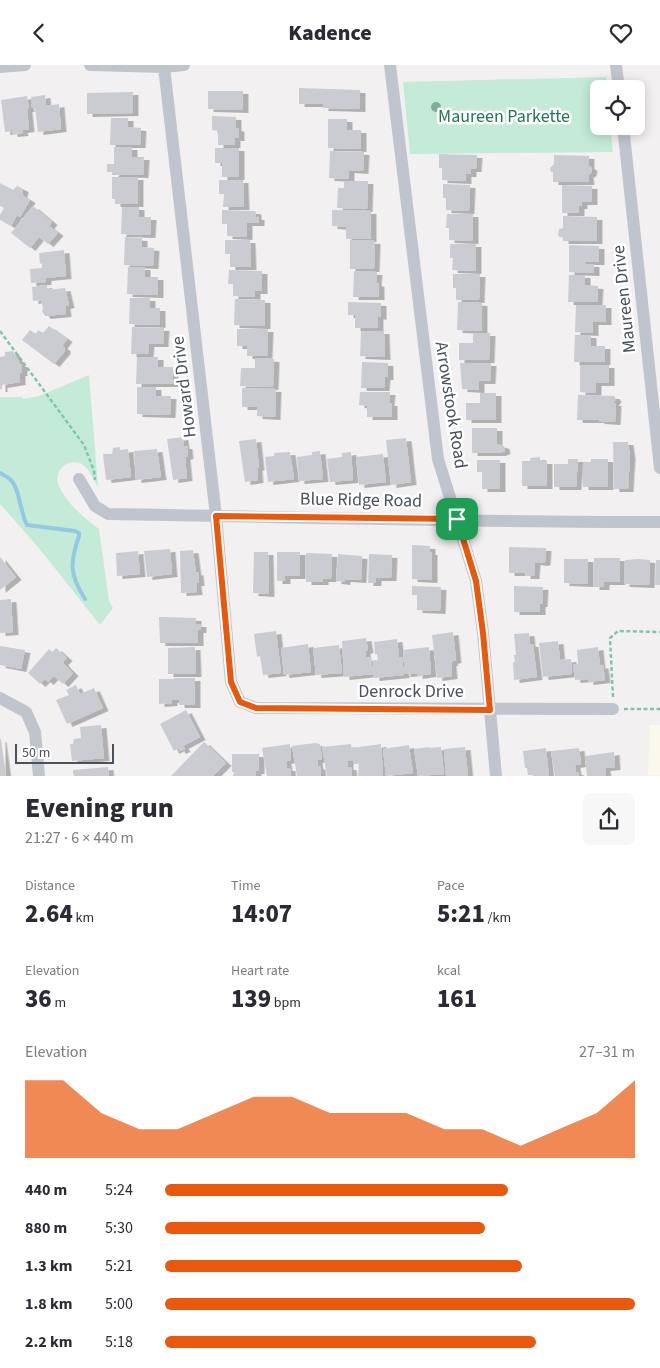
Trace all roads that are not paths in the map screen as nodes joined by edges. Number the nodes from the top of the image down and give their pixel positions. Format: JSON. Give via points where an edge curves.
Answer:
{"nodes":[{"id":1,"x":25,"y":65,"type":"edge"},
{"id":2,"x":90,"y":65,"type":"edge"},
{"id":3,"x":184,"y":65,"type":"edge"},
{"id":4,"x":390,"y":65,"type":"edge"},
{"id":5,"x":616,"y":65,"type":"edge"},
{"id":6,"x":0,"y":67,"type":"edge"},
{"id":7,"x":164,"y":67,"type":"junction"},
{"id":8,"x":618,"y":80,"type":"edge"},
{"id":9,"x":624,"y":135,"type":"edge"},
{"id":10,"x":660,"y":468,"type":"edge"},
{"id":11,"x":79,"y":479,"type":"dead end"},
{"id":12,"x":216,"y":516,"type":"junction"},
{"id":13,"x":457,"y":519,"type":"junction"},
{"id":14,"x":660,"y":522,"type":"edge"},
{"id":15,"x":0,"y":698,"type":"edge"},
{"id":16,"x":240,"y":702,"type":"joint"},
{"id":17,"x":613,"y":709,"type":"road end"},
{"id":18,"x":490,"y":710,"type":"junction"},
{"id":19,"x":39,"y":775,"type":"edge"},
{"id":20,"x":496,"y":775,"type":"edge"}],
"edges":[{"from":1,"to":6,"type":"street"},
{"from":2,"to":7,"type":"street"},
{"from":3,"to":7,"type":"street"},
{"from":4,"to":13,"type":"street","name":"Arrowstook Road","via":[[438,459]]},
{"from":5,"to":8,"type":"street"},
{"from":7,"to":12,"type":"street","name":"Howard Drive"},
{"from":9,"to":10,"type":"street","name":"Maureen Drive"},
{"from":11,"to":12,"type":"street","name":"Blue Ridge Road","via":[[95,506],[108,514]]},
{"from":12,"to":13,"type":"street","name":"Blue Ridge Road"},
{"from":12,"to":16,"type":"street","name":"Howard Drive","via":[[231,682]]},
{"from":13,"to":14,"type":"street","name":"Blue Ridge Road"},
{"from":13,"to":18,"type":"street","name":"Arrowstook Road","via":[[476,581]]},
{"from":15,"to":19,"type":"street","via":[[26,712],[35,732]]},
{"from":16,"to":18,"type":"street","name":"Denrock Drive","via":[[256,708]]},
{"from":17,"to":18,"type":"street","name":"Denrock Drive"},
{"from":18,"to":20,"type":"street","name":"Arrowstook Road"}]}
